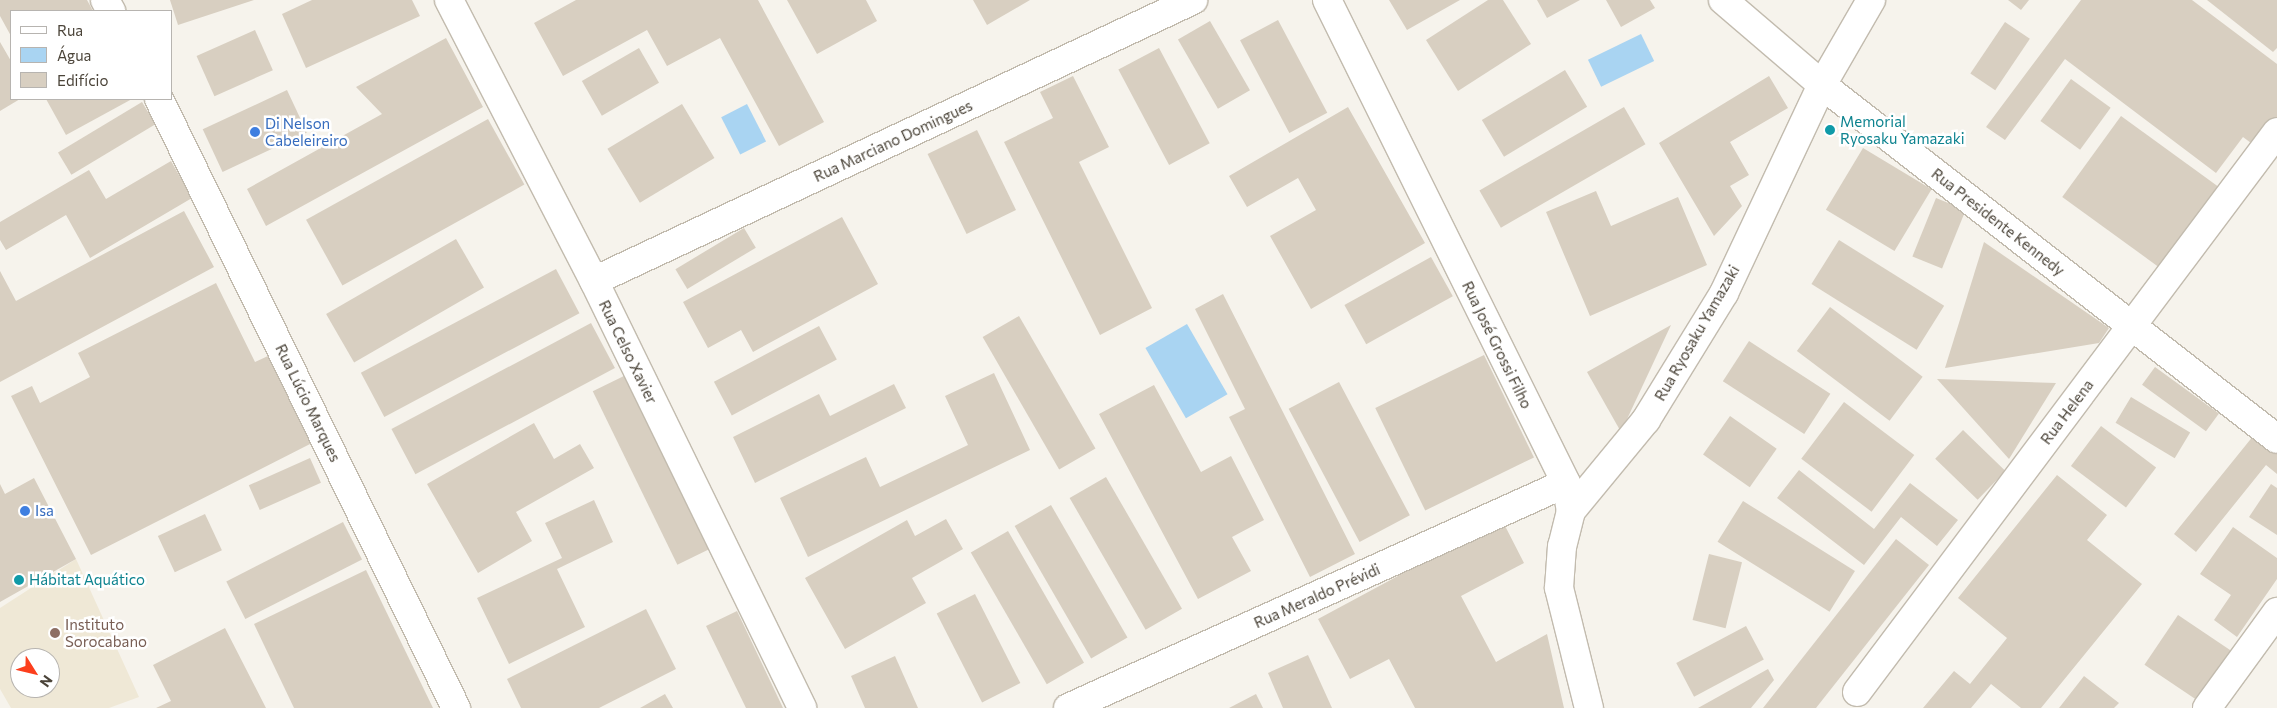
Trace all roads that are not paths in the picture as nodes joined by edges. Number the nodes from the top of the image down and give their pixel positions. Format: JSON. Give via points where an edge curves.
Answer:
{"nodes":[{"id":1,"x":449,"y":0,"type":"edge"},
{"id":2,"x":1193,"y":0,"type":"edge"},
{"id":3,"x":1327,"y":0,"type":"edge"},
{"id":4,"x":1723,"y":0,"type":"edge"},
{"id":5,"x":1871,"y":0,"type":"edge"},
{"id":6,"x":1822,"y":85,"type":"junction"},
{"id":7,"x":159,"y":100,"type":"edge"},
{"id":8,"x":2277,"y":132,"type":"edge"},
{"id":9,"x":594,"y":281,"type":"junction"},
{"id":10,"x":2130,"y":326,"type":"junction"},
{"id":11,"x":2277,"y":439,"type":"edge"},
{"id":12,"x":1566,"y":483,"type":"junction"},
{"id":13,"x":1571,"y":511,"type":"junction"},
{"id":14,"x":2277,"y":612,"type":"edge"},
{"id":15,"x":1857,"y":692,"type":"dead end"},
{"id":16,"x":456,"y":708,"type":"edge"},
{"id":17,"x":802,"y":708,"type":"edge"},
{"id":18,"x":1068,"y":708,"type":"edge"},
{"id":19,"x":1589,"y":708,"type":"edge"},
{"id":20,"x":2207,"y":708,"type":"edge"}],
"edges":[{"from":1,"to":9,"type":"street","name":"Rua Celso Xavier"},
{"from":2,"to":9,"type":"street","name":"Rua Marciano Domingues"},
{"from":3,"to":12,"type":"street","name":"Rua José Grossi Filho"},
{"from":4,"to":6,"type":"street","name":"Rua Presidente Kennedy"},
{"from":5,"to":6,"type":"street","name":"Rua Ryosaku Yamazaki"},
{"from":6,"to":10,"type":"street","name":"Rua Presidente Kennedy"},
{"from":6,"to":13,"type":"street","name":"Rua Ryosaku Yamazaki","via":[[1724,293],[1646,420]]},
{"from":7,"to":16,"type":"street","name":"Rua Lúcio Marques"},
{"from":8,"to":10,"type":"street","name":"Rua Helena"},
{"from":9,"to":17,"type":"street","name":"Rua Celso Xavier"},
{"from":10,"to":11,"type":"street","name":"Rua Presidente Kennedy"},
{"from":10,"to":15,"type":"street","name":"Rua Helena"},
{"from":12,"to":13,"type":"street","name":"Rua José Grossi Filho"},
{"from":12,"to":18,"type":"street","name":"Rua Meraldo Prévidi"},
{"from":13,"to":19,"type":"street","name":"Rua José Grossi Filho","via":[[1562,546],[1559,588]]},
{"from":14,"to":20,"type":"street"}]}
